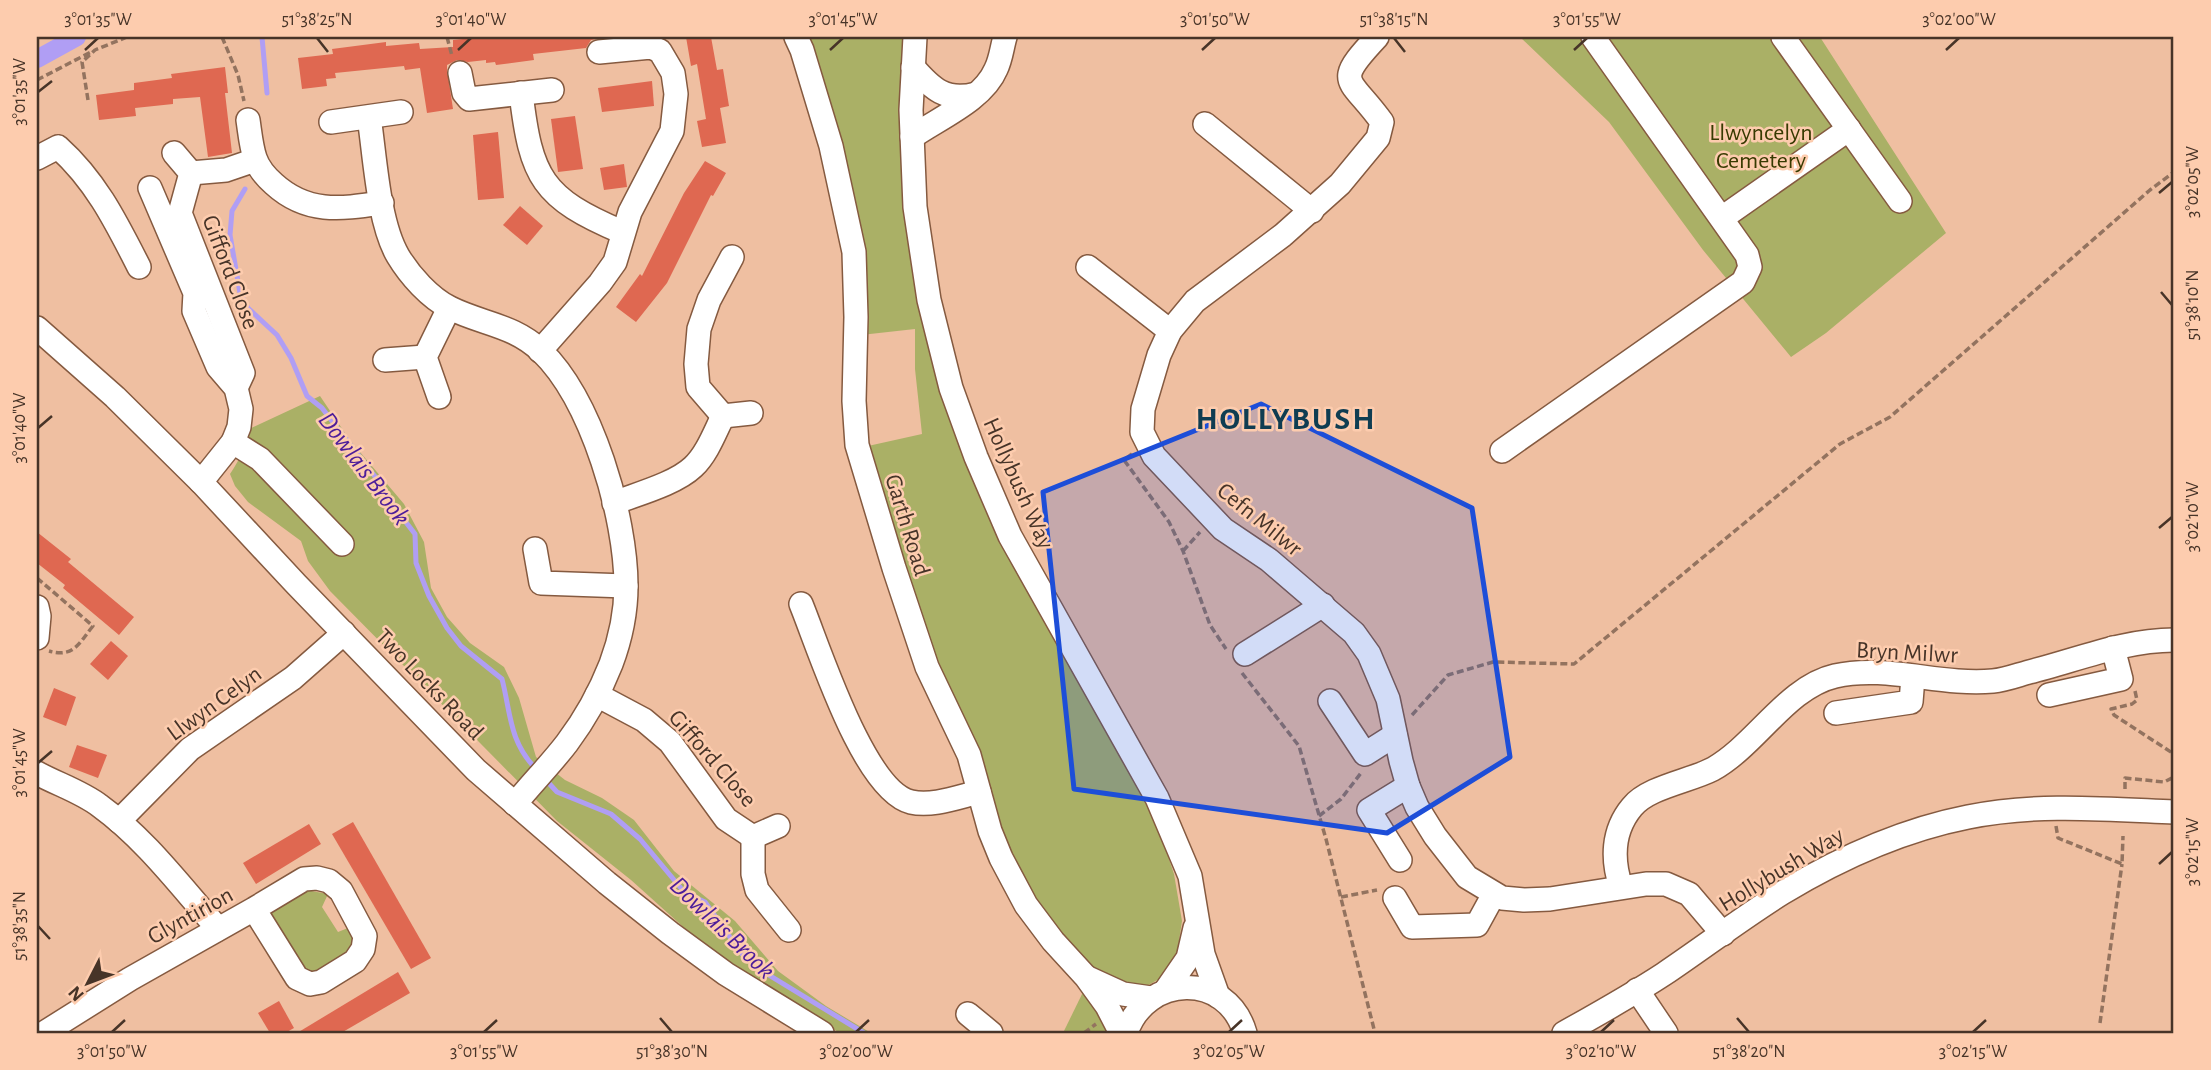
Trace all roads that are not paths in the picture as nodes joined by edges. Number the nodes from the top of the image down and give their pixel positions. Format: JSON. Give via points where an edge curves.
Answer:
{"nodes":[{"id":1,"x":915,"y":37,"type":"edge"},
{"id":2,"x":1005,"y":37,"type":"edge"},
{"id":3,"x":1377,"y":37,"type":"edge"},
{"id":4,"x":1593,"y":37,"type":"edge"},
{"id":5,"x":1783,"y":37,"type":"edge"},
{"id":6,"x":651,"y":42,"type":"edge"},
{"id":7,"x":799,"y":43,"type":"edge"},
{"id":8,"x":599,"y":52,"type":"dead end"},
{"id":9,"x":913,"y":66,"type":"junction"},
{"id":10,"x":460,"y":73,"type":"dead end"},
{"id":11,"x":552,"y":90,"type":"dead end"},
{"id":12,"x":521,"y":93,"type":"junction"},
{"id":13,"x":976,"y":94,"type":"junction"},
{"id":14,"x":401,"y":112,"type":"dead end"},
{"id":15,"x":369,"y":117,"type":"junction"},
{"id":16,"x":248,"y":120,"type":"road end"},
{"id":17,"x":331,"y":122,"type":"dead end"},
{"id":18,"x":1205,"y":124,"type":"dead end"},
{"id":19,"x":1849,"y":129,"type":"junction"},
{"id":20,"x":912,"y":137,"type":"junction"},
{"id":21,"x":174,"y":153,"type":"dead end"},
{"id":22,"x":37,"y":158,"type":"edge"},
{"id":23,"x":256,"y":160,"type":"junction"},
{"id":24,"x":191,"y":173,"type":"junction"},
{"id":25,"x":150,"y":188,"type":"dead end"},
{"id":26,"x":1900,"y":201,"type":"dead end"},
{"id":27,"x":382,"y":203,"type":"junction"},
{"id":28,"x":1312,"y":211,"type":"junction"},
{"id":29,"x":1722,"y":218,"type":"junction"},
{"id":30,"x":622,"y":232,"type":"junction"},
{"id":31,"x":732,"y":257,"type":"dead end"},
{"id":32,"x":139,"y":267,"type":"dead end"},
{"id":33,"x":1088,"y":267,"type":"dead end"},
{"id":34,"x":449,"y":308,"type":"junction"},
{"id":35,"x":37,"y":328,"type":"edge"},
{"id":36,"x":1170,"y":331,"type":"junction"},
{"id":37,"x":540,"y":351,"type":"junction"},
{"id":38,"x":425,"y":357,"type":"junction"},
{"id":39,"x":385,"y":360,"type":"dead end"},
{"id":40,"x":236,"y":388,"type":"junction"},
{"id":41,"x":439,"y":397,"type":"dead end"},
{"id":42,"x":751,"y":413,"type":"dead end"},
{"id":43,"x":723,"y":416,"type":"junction"},
{"id":44,"x":233,"y":442,"type":"junction"},
{"id":45,"x":1502,"y":451,"type":"dead end"},
{"id":46,"x":201,"y":482,"type":"junction"},
{"id":47,"x":614,"y":503,"type":"junction"},
{"id":48,"x":342,"y":544,"type":"dead end"},
{"id":49,"x":535,"y":549,"type":"dead end"},
{"id":50,"x":626,"y":586,"type":"junction"},
{"id":51,"x":801,"y":604,"type":"dead end"},
{"id":52,"x":1323,"y":605,"type":"junction"},
{"id":53,"x":37,"y":607,"type":"edge"},
{"id":54,"x":344,"y":633,"type":"junction"},
{"id":55,"x":2174,"y":640,"type":"edge"},
{"id":56,"x":41,"y":644,"type":"edge"},
{"id":57,"x":2113,"y":648,"type":"junction"},
{"id":58,"x":1239,"y":661,"type":"road end"},
{"id":59,"x":1913,"y":677,"type":"junction"},
{"id":60,"x":597,"y":695,"type":"junction"},
{"id":61,"x":2049,"y":695,"type":"dead end"},
{"id":62,"x":1331,"y":701,"type":"dead end"},
{"id":63,"x":1836,"y":713,"type":"dead end"},
{"id":64,"x":1395,"y":736,"type":"junction"},
{"id":65,"x":37,"y":773,"type":"edge"},
{"id":66,"x":1408,"y":786,"type":"junction"},
{"id":67,"x":979,"y":792,"type":"junction"},
{"id":68,"x":522,"y":795,"type":"junction"},
{"id":69,"x":2174,"y":811,"type":"edge"},
{"id":70,"x":119,"y":821,"type":"junction"},
{"id":71,"x":778,"y":826,"type":"dead end"},
{"id":72,"x":753,"y":836,"type":"junction"},
{"id":73,"x":1400,"y":860,"type":"dead end"},
{"id":74,"x":1621,"y":887,"type":"junction"},
{"id":75,"x":1494,"y":894,"type":"junction"},
{"id":76,"x":1395,"y":898,"type":"road end"},
{"id":77,"x":254,"y":909,"type":"junction"},
{"id":78,"x":1198,"y":915,"type":"junction"},
{"id":79,"x":216,"y":930,"type":"junction"},
{"id":80,"x":789,"y":930,"type":"dead end"},
{"id":81,"x":1723,"y":934,"type":"junction"},
{"id":82,"x":1086,"y":977,"type":"junction"},
{"id":83,"x":1637,"y":990,"type":"junction"},
{"id":84,"x":1159,"y":994,"type":"junction"},
{"id":85,"x":1218,"y":996,"type":"junction"},
{"id":86,"x":968,"y":1014,"type":"dead end"},
{"id":87,"x":811,"y":1030,"type":"edge"},
{"id":88,"x":1246,"y":1031,"type":"edge"},
{"id":89,"x":44,"y":1033,"type":"edge"},
{"id":90,"x":991,"y":1033,"type":"edge"},
{"id":91,"x":1121,"y":1033,"type":"edge"},
{"id":92,"x":1126,"y":1033,"type":"edge"},
{"id":93,"x":1564,"y":1033,"type":"edge"},
{"id":94,"x":1667,"y":1033,"type":"edge"}],
"edges":[{"from":1,"to":9,"type":"street","name":"Hollybush Way"},
{"from":2,"to":13,"type":"street","via":[[996,69]]},
{"from":3,"to":28,"type":"street","name":"Cefn Milwr","via":[[1349,73],[1350,83],[1382,122],[1378,138]]},
{"from":4,"to":29,"type":"street"},
{"from":5,"to":19,"type":"street"},
{"from":6,"to":8,"type":"street"},
{"from":6,"to":30,"type":"street","via":[[673,73],[673,123]]},
{"from":7,"to":67,"type":"street","name":"Garth Road","via":[[831,146],[854,252],[857,446],[927,667],[969,755]]},
{"from":9,"to":13,"type":"street","via":[[938,92],[956,97]]},
{"from":9,"to":20,"type":"street","name":"Hollybush Way"},
{"from":10,"to":12,"type":"street","via":[[469,99]]},
{"from":11,"to":12,"type":"street"},
{"from":12,"to":30,"type":"street","via":[[527,140],[548,185],[565,204]]},
{"from":13,"to":20,"type":"street"},
{"from":14,"to":15,"type":"street"},
{"from":15,"to":17,"type":"street"},
{"from":15,"to":27,"type":"street"},
{"from":16,"to":23,"type":"street"},
{"from":18,"to":28,"type":"street"},
{"from":19,"to":26,"type":"street"},
{"from":19,"to":29,"type":"street"},
{"from":20,"to":78,"type":"street","name":"Hollybush Way","via":[[915,207],[929,300],[951,388],[976,457],[1010,536],[1157,798],[1190,876]]},
{"from":21,"to":24,"type":"street"},
{"from":22,"to":32,"type":"street","via":[[58,147],[71,159],[110,208]]},
{"from":23,"to":24,"type":"street","via":[[226,170]]},
{"from":23,"to":27,"type":"street","via":[[287,196],[308,206]]},
{"from":24,"to":40,"type":"street","name":"Gifford Close","via":[[180,213],[243,373]]},
{"from":25,"to":40,"type":"street","via":[[195,293],[194,311],[213,356]]},
{"from":27,"to":34,"type":"street","via":[[398,256],[429,293]]},
{"from":28,"to":36,"type":"street","name":"Cefn Milwr","via":[[1195,301]]},
{"from":29,"to":45,"type":"street","via":[[1747,255],[1750,267],[1743,282]]},
{"from":30,"to":37,"type":"street","via":[[615,262]]},
{"from":31,"to":43,"type":"street","via":[[699,329],[696,364],[698,387]]},
{"from":33,"to":36,"type":"street"},
{"from":34,"to":37,"type":"street","via":[[508,328]]},
{"from":34,"to":38,"type":"street"},
{"from":35,"to":46,"type":"street","name":"Two Locks Road"},
{"from":36,"to":52,"type":"street","name":"Cefn Milwr","via":[[1143,409],[1142,432],[1154,456],[1223,529]]},
{"from":37,"to":47,"type":"street","via":[[579,407]]},
{"from":38,"to":39,"type":"street"},
{"from":38,"to":41,"type":"street"},
{"from":40,"to":44,"type":"street","name":"Gifford Close","via":[[241,408]]},
{"from":42,"to":43,"type":"street"},
{"from":43,"to":47,"type":"street","via":[[693,468]]},
{"from":44,"to":46,"type":"street"},
{"from":44,"to":48,"type":"street","via":[[260,459]]},
{"from":46,"to":54,"type":"street","name":"Two Locks Road"},
{"from":47,"to":50,"type":"street"},
{"from":49,"to":50,"type":"street","via":[[531,584]]},
{"from":50,"to":60,"type":"street","via":[[622,627]]},
{"from":51,"to":67,"type":"street","via":[[804,634],[855,737],[894,793],[922,804]]},
{"from":52,"to":58,"type":"street"},
{"from":52,"to":64,"type":"street","name":"Cefn Milwr","via":[[1369,654],[1388,698]]},
{"from":53,"to":56,"type":"street"},
{"from":54,"to":68,"type":"street","name":"Two Locks Road","via":[[477,770]]},
{"from":54,"to":70,"type":"street","name":"Llwyn Celyn","via":[[293,678],[190,749]]},
{"from":55,"to":57,"type":"street","name":"Bryn Milwr"},
{"from":57,"to":59,"type":"street","name":"Bryn Milwr","via":[[1995,681]]},
{"from":57,"to":61,"type":"street","via":[[2121,679]]},
{"from":59,"to":63,"type":"street","via":[[1910,702]]},
{"from":59,"to":74,"type":"street","name":"Bryn Milwr","via":[[1886,673],[1832,676],[1803,690],[1746,746],[1713,769],[1633,805],[1616,841],[1614,861]]},
{"from":60,"to":68,"type":"street","via":[[565,745]]},
{"from":60,"to":72,"type":"street","name":"Gifford Close","via":[[644,720],[670,742],[726,819]]},
{"from":62,"to":64,"type":"street","via":[[1365,754]]},
{"from":64,"to":66,"type":"street"},
{"from":65,"to":70,"type":"street","via":[[97,803]]},
{"from":66,"to":73,"type":"street","via":[[1369,810]]},
{"from":66,"to":75,"type":"street","via":[[1452,860],[1467,877]]},
{"from":67,"to":82,"type":"street","name":"Garth Road","via":[[1001,858],[1026,905]]},
{"from":68,"to":87,"type":"street","name":"Two Locks Road","via":[[607,883],[726,974]]},
{"from":69,"to":81,"type":"street","name":"Hollybush Way","via":[[2055,808],[1969,817],[1888,839],[1819,871]]},
{"from":70,"to":79,"type":"street"},
{"from":71,"to":72,"type":"street","name":"Gifford Close"},
{"from":72,"to":80,"type":"street","name":"Gifford Close","via":[[757,890]]},
{"from":74,"to":75,"type":"street","via":[[1550,899]]},
{"from":74,"to":81,"type":"street","via":[[1666,884],[1678,888],[1701,906]]},
{"from":75,"to":76,"type":"street","via":[[1477,925],[1412,927]]},
{"from":77,"to":77,"type":"street","name":"Glyntirion","via":[[304,879],[329,881],[341,891],[365,936],[363,949],[355,961],[310,984],[297,978]]},
{"from":77,"to":79,"type":"street","name":"Glyntirion"},
{"from":78,"to":84,"type":"street","name":"Hollybush Way","via":[[1188,958]]},
{"from":78,"to":85,"type":"street","name":"Hollybush Way","via":[[1203,954]]},
{"from":79,"to":89,"type":"street","name":"Glyntirion"},
{"from":81,"to":83,"type":"street","name":"Hollybush Way"},
{"from":82,"to":84,"type":"street","name":"Garth Road","via":[[1123,994]]},
{"from":82,"to":91,"type":"street","name":"Garth Road"},
{"from":83,"to":93,"type":"street","name":"Hollybush Way"},
{"from":83,"to":94,"type":"street"},
{"from":84,"to":85,"type":"street","via":[[1192,987]]},
{"from":84,"to":92,"type":"street","name":"Hollybush Way","via":[[1136,1013]]},
{"from":85,"to":88,"type":"street","name":"Hollybush Way"},
{"from":86,"to":90,"type":"street"}]}
